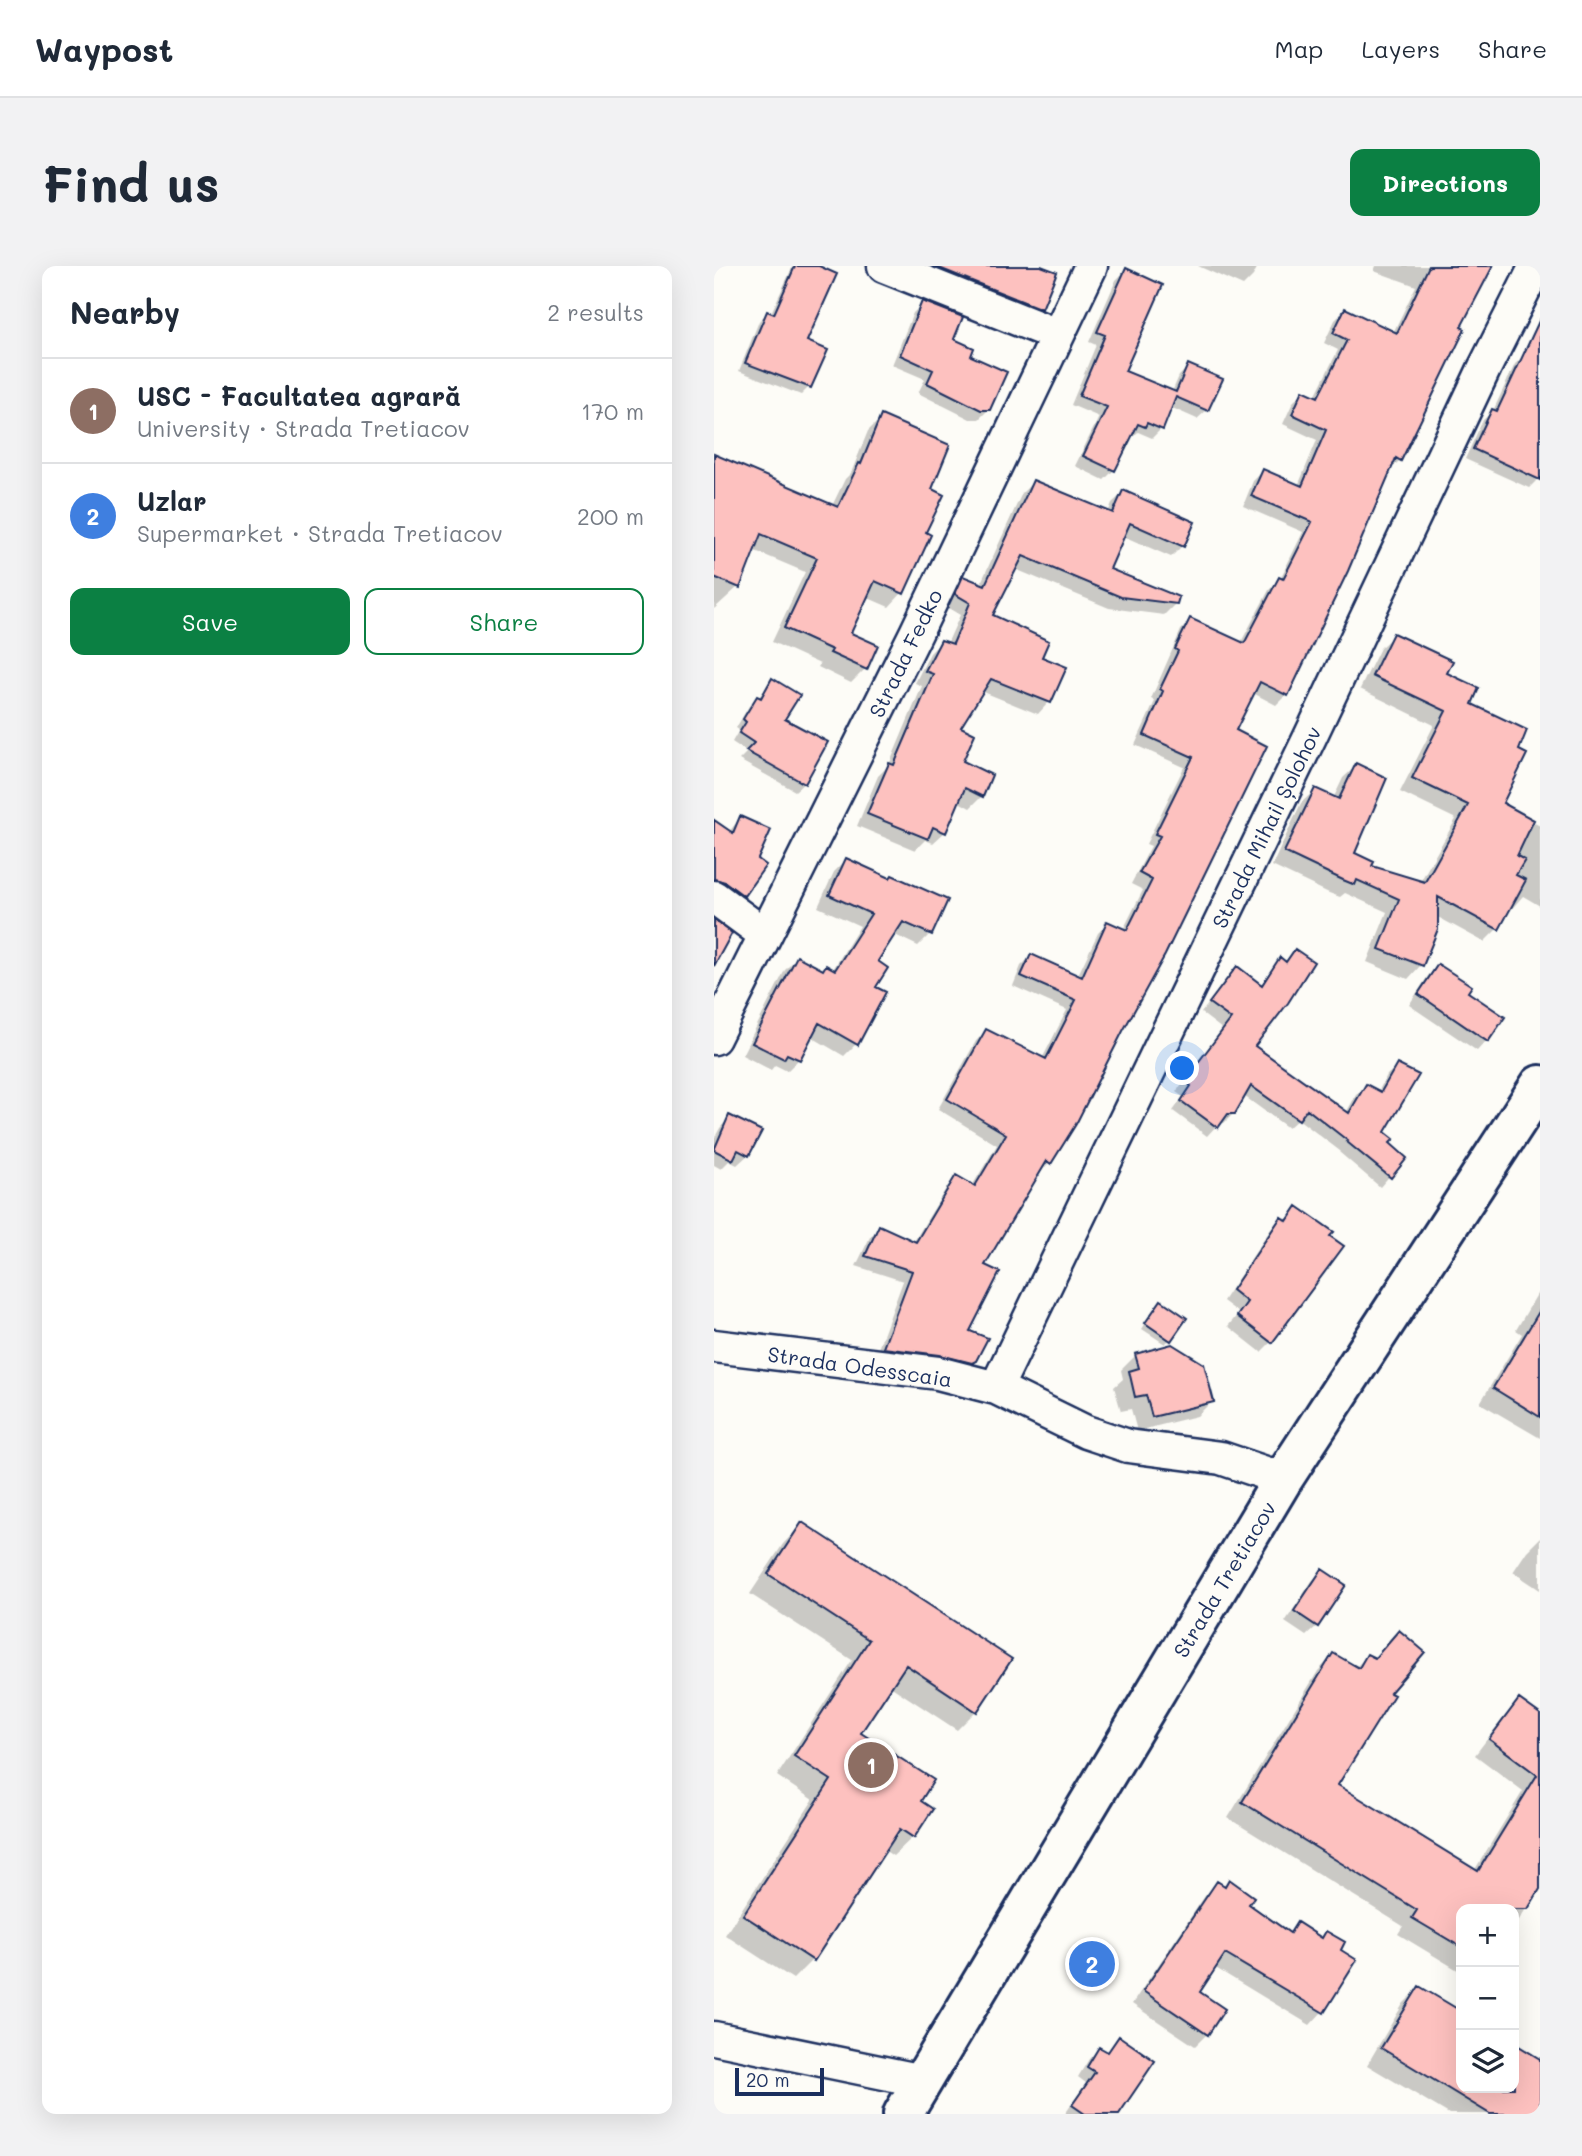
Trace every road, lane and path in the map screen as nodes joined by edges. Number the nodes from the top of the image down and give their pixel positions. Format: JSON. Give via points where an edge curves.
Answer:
{"nodes":[{"id":1,"x":884,"y":266,"type":"edge"},
{"id":2,"x":1091,"y":266,"type":"edge"},
{"id":3,"x":1536,"y":266,"type":"edge"},
{"id":4,"x":1057,"y":335,"type":"junction"},
{"id":5,"x":714,"y":897,"type":"edge"},
{"id":6,"x":764,"y":934,"type":"junction"},
{"id":7,"x":714,"y":1038,"type":"edge"},
{"id":8,"x":1540,"y":1086,"type":"edge"},
{"id":9,"x":714,"y":1346,"type":"edge"},
{"id":10,"x":996,"y":1388,"type":"junction"},
{"id":11,"x":1283,"y":1479,"type":"junction"},
{"id":12,"x":714,"y":2038,"type":"edge"},
{"id":13,"x":923,"y":2081,"type":"junction"},
{"id":14,"x":903,"y":2114,"type":"edge"}],
"edges":[{"from":1,"to":4,"type":"street"},
{"from":2,"to":4,"type":"street","name":"Strada Fedko"},
{"from":3,"to":10,"type":"street","name":"Strada Mihail Șolohov"},
{"from":4,"to":6,"type":"street","name":"Strada Fedko","via":[[916,633]]},
{"from":5,"to":6,"type":"street"},
{"from":6,"to":7,"type":"street","name":"Strada Fedko"},
{"from":8,"to":11,"type":"street","name":"Strada Tretiacov"},
{"from":9,"to":10,"type":"street","name":"Strada Odesscaia","via":[[937,1373]]},
{"from":10,"to":11,"type":"street","name":"Strada Odesscaia","via":[[1086,1432],[1128,1446],[1221,1458]]},
{"from":11,"to":13,"type":"street","name":"Strada Tretiacov"},
{"from":12,"to":13,"type":"street"},
{"from":13,"to":14,"type":"street","name":"Strada Tretiacov"}]}
